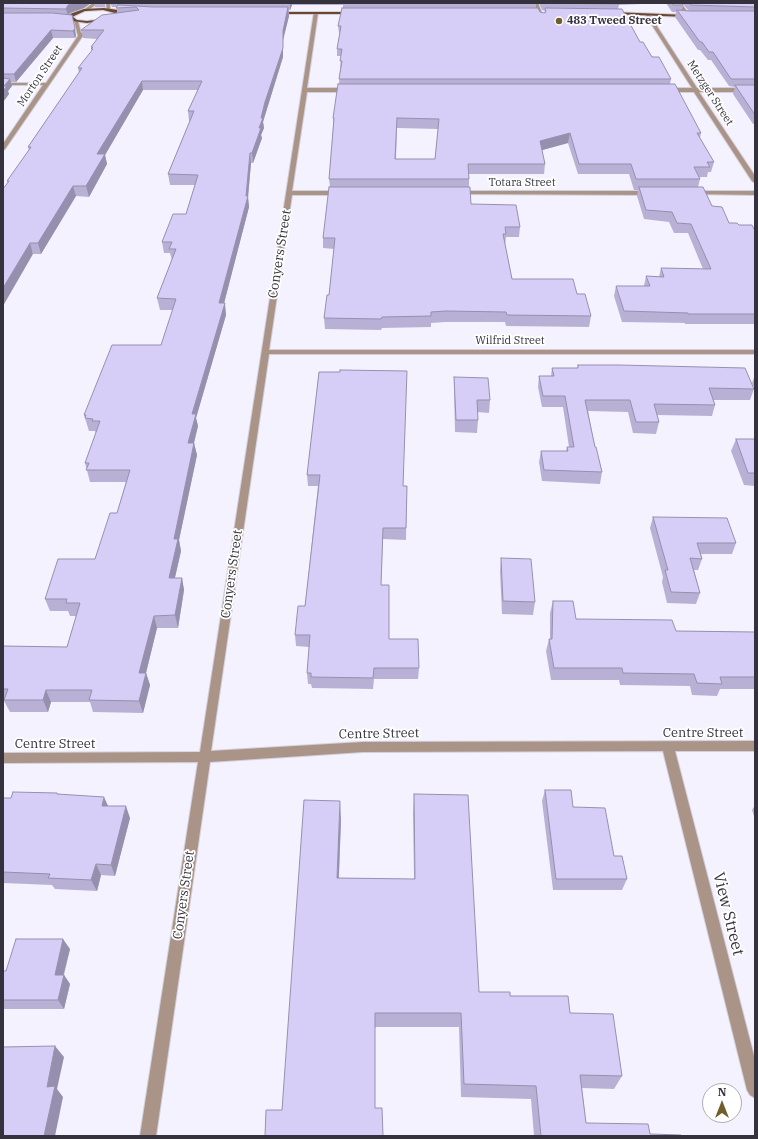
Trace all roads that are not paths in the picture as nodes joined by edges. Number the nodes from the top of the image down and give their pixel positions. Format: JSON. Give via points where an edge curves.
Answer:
{"nodes":[{"id":1,"x":96,"y":3,"type":"edge"},
{"id":2,"x":108,"y":3,"type":"edge"},
{"id":3,"x":536,"y":3,"type":"edge"},
{"id":4,"x":680,"y":3,"type":"edge"},
{"id":5,"x":85,"y":10,"type":"junction"},
{"id":6,"x":110,"y":10,"type":"junction"},
{"id":7,"x":66,"y":12,"type":"edge"},
{"id":8,"x":136,"y":13,"type":"edge"},
{"id":9,"x":270,"y":13,"type":"edge"},
{"id":10,"x":532,"y":13,"type":"edge"},
{"id":11,"x":316,"y":15,"type":"junction"},
{"id":12,"x":356,"y":15,"type":"edge"},
{"id":13,"x":541,"y":15,"type":"junction"},
{"id":14,"x":548,"y":15,"type":"edge"},
{"id":15,"x":607,"y":15,"type":"edge"},
{"id":16,"x":647,"y":15,"type":"junction"},
{"id":17,"x":689,"y":16,"type":"junction"},
{"id":18,"x":696,"y":16,"type":"edge"},
{"id":19,"x":54,"y":18,"type":"edge"},
{"id":20,"x":276,"y":18,"type":"edge"},
{"id":21,"x":534,"y":18,"type":"edge"},
{"id":22,"x":108,"y":19,"type":"junction"},
{"id":23,"x":75,"y":20,"type":"junction"},
{"id":24,"x":78,"y":38,"type":"junction"},
{"id":25,"x":3,"y":84,"type":"edge"},
{"id":26,"x":47,"y":84,"type":"junction"},
{"id":27,"x":305,"y":90,"type":"junction"},
{"id":28,"x":353,"y":90,"type":"edge"},
{"id":29,"x":656,"y":90,"type":"edge"},
{"id":30,"x":696,"y":90,"type":"junction"},
{"id":31,"x":755,"y":90,"type":"edge"},
{"id":32,"x":3,"y":148,"type":"edge"},
{"id":33,"x":755,"y":181,"type":"edge"},
{"id":34,"x":289,"y":193,"type":"junction"},
{"id":35,"x":349,"y":193,"type":"edge"},
{"id":36,"x":451,"y":193,"type":"edge"},
{"id":37,"x":657,"y":193,"type":"edge"},
{"id":38,"x":688,"y":193,"type":"edge"},
{"id":39,"x":755,"y":193,"type":"edge"},
{"id":40,"x":264,"y":352,"type":"junction"},
{"id":41,"x":755,"y":352,"type":"edge"},
{"id":42,"x":755,"y":746,"type":"edge"},
{"id":43,"x":668,"y":747,"type":"junction"},
{"id":44,"x":3,"y":758,"type":"edge"},
{"id":45,"x":205,"y":758,"type":"junction"},
{"id":46,"x":755,"y":1090,"type":"edge"},
{"id":47,"x":148,"y":1136,"type":"edge"}],
"edges":[{"from":1,"to":5,"type":"street"},
{"from":2,"to":6,"type":"street"},
{"from":3,"to":13,"type":"street"},
{"from":4,"to":17,"type":"street"},
{"from":5,"to":6,"type":"main road"},
{"from":5,"to":7,"type":"main road"},
{"from":5,"to":23,"type":"main road","via":[[72,15],[71,18]]},
{"from":6,"to":8,"type":"main road"},
{"from":6,"to":22,"type":"main road","via":[[115,13]]},
{"from":9,"to":11,"type":"main road"},
{"from":10,"to":13,"type":"main road"},
{"from":11,"to":12,"type":"main road"},
{"from":11,"to":20,"type":"main road"},
{"from":11,"to":27,"type":"street","name":"Conyers Street"},
{"from":13,"to":14,"type":"main road"},
{"from":13,"to":21,"type":"main road"},
{"from":15,"to":16,"type":"main road"},
{"from":16,"to":17,"type":"main road"},
{"from":16,"to":30,"type":"street","name":"Metzger Street"},
{"from":17,"to":18,"type":"main road"},
{"from":19,"to":23,"type":"main road"},
{"from":22,"to":23,"type":"main road","via":[[86,22]]},
{"from":22,"to":24,"type":"street","name":"Morton Street"},
{"from":23,"to":24,"type":"street"},
{"from":24,"to":26,"type":"street","name":"Morton Street"},
{"from":25,"to":26,"type":"street"},
{"from":26,"to":32,"type":"street","name":"Morton Street"},
{"from":27,"to":28,"type":"street"},
{"from":27,"to":34,"type":"street","name":"Conyers Street"},
{"from":29,"to":30,"type":"street"},
{"from":30,"to":31,"type":"street"},
{"from":30,"to":33,"type":"street","name":"Metzger Street"},
{"from":34,"to":35,"type":"street"},
{"from":34,"to":40,"type":"street","name":"Conyers Street"},
{"from":36,"to":37,"type":"street","name":"Totara Street"},
{"from":38,"to":39,"type":"street"},
{"from":40,"to":41,"type":"street","name":"Wilfrid Street"},
{"from":40,"to":45,"type":"street","name":"Conyers Street"},
{"from":42,"to":43,"type":"street","name":"Centre Street"},
{"from":43,"to":45,"type":"street","name":"Centre Street","via":[[363,747]]},
{"from":43,"to":46,"type":"street","name":"View Street"},
{"from":44,"to":45,"type":"street","name":"Centre Street"},
{"from":45,"to":47,"type":"street","name":"Conyers Street"}]}
